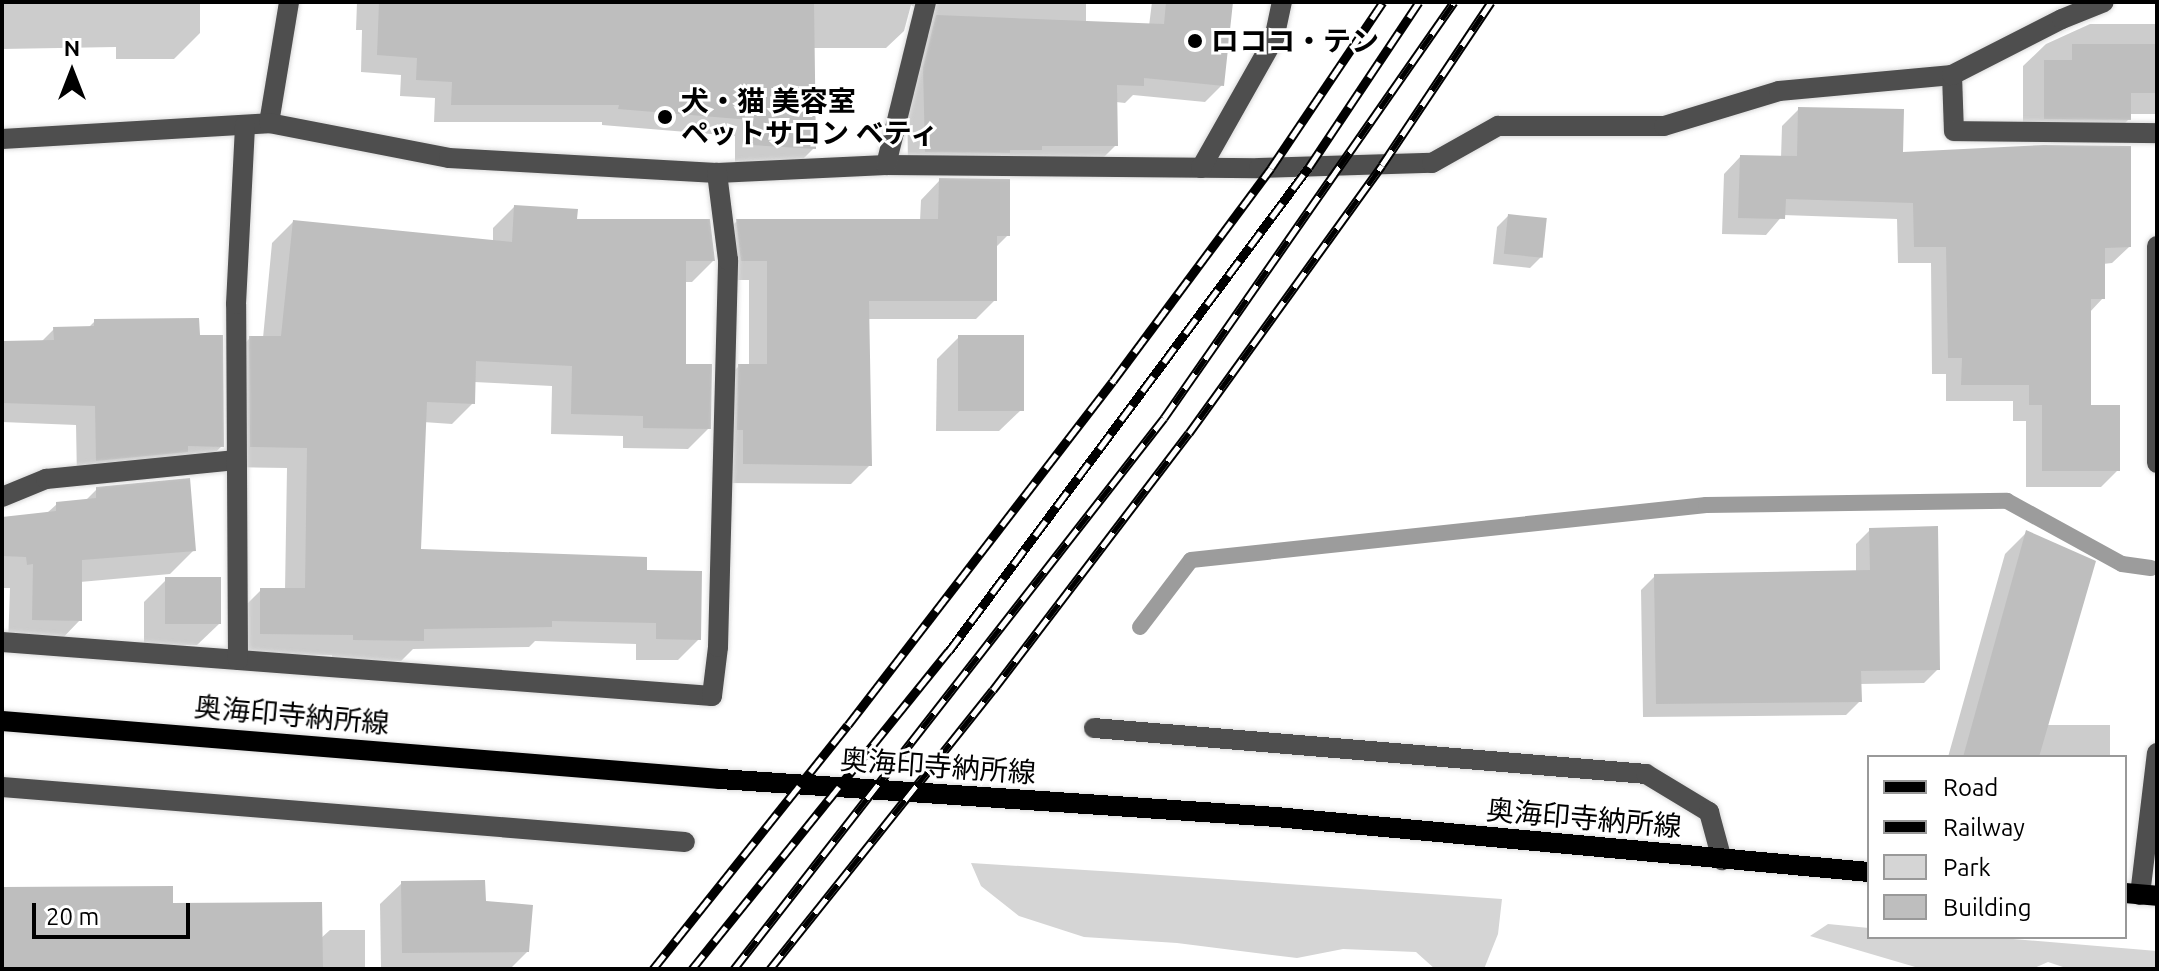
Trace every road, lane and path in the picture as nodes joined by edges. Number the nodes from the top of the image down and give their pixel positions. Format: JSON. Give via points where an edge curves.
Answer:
{"nodes":[{"id":1,"x":289,"y":2,"type":"edge"},
{"id":2,"x":926,"y":2,"type":"edge"},
{"id":3,"x":1282,"y":2,"type":"edge"},
{"id":4,"x":2091,"y":5,"type":"edge"},
{"id":5,"x":1952,"y":75,"type":"junction"},
{"id":6,"x":269,"y":123,"type":"junction"},
{"id":7,"x":245,"y":125,"type":"junction"},
{"id":8,"x":2157,"y":133,"type":"edge"},
{"id":9,"x":2,"y":139,"type":"edge"},
{"id":10,"x":886,"y":165,"type":"junction"},
{"id":11,"x":1201,"y":168,"type":"junction"},
{"id":12,"x":717,"y":173,"type":"junction"},
{"id":13,"x":2157,"y":246,"type":"edge"},
{"id":14,"x":236,"y":460,"type":"junction"},
{"id":15,"x":2157,"y":463,"type":"edge"},
{"id":16,"x":2,"y":497,"type":"edge"},
{"id":17,"x":2,"y":642,"type":"edge"},
{"id":18,"x":238,"y":660,"type":"junction"},
{"id":19,"x":2,"y":721,"type":"edge"},
{"id":20,"x":1094,"y":728,"type":"dead end"},
{"id":21,"x":2157,"y":753,"type":"edge"},
{"id":22,"x":2,"y":787,"type":"edge"},
{"id":23,"x":685,"y":842,"type":"dead end"},
{"id":24,"x":1722,"y":860,"type":"junction"},
{"id":25,"x":1867,"y":872,"type":"edge"},
{"id":26,"x":2141,"y":895,"type":"edge"}],
"edges":[{"from":1,"to":6,"type":"street"},
{"from":2,"to":10,"type":"street"},
{"from":3,"to":11,"type":"street","via":[[1274,39]]},
{"from":4,"to":5,"type":"street"},
{"from":5,"to":8,"type":"street","via":[[1954,131]]},
{"from":5,"to":11,"type":"street","via":[[1779,91],[1664,126],[1498,126],[1432,163]]},
{"from":6,"to":7,"type":"street"},
{"from":6,"to":12,"type":"street","via":[[449,158]]},
{"from":7,"to":9,"type":"street"},
{"from":7,"to":14,"type":"street","via":[[236,304]]},
{"from":10,"to":11,"type":"street"},
{"from":10,"to":12,"type":"street"},
{"from":12,"to":18,"type":"street","via":[[728,260],[718,647],[712,696]]},
{"from":13,"to":15,"type":"street"},
{"from":14,"to":16,"type":"street","via":[[46,479]]},
{"from":14,"to":18,"type":"street"},
{"from":17,"to":18,"type":"street"},
{"from":19,"to":24,"type":"main road","name":"奥海印寺納所線","via":[[1276,817]]},
{"from":20,"to":24,"type":"street","via":[[1646,774],[1709,812]]},
{"from":21,"to":26,"type":"street"},
{"from":22,"to":23,"type":"street"},
{"from":24,"to":25,"type":"main road","name":"奥海印寺納所線"}]}
